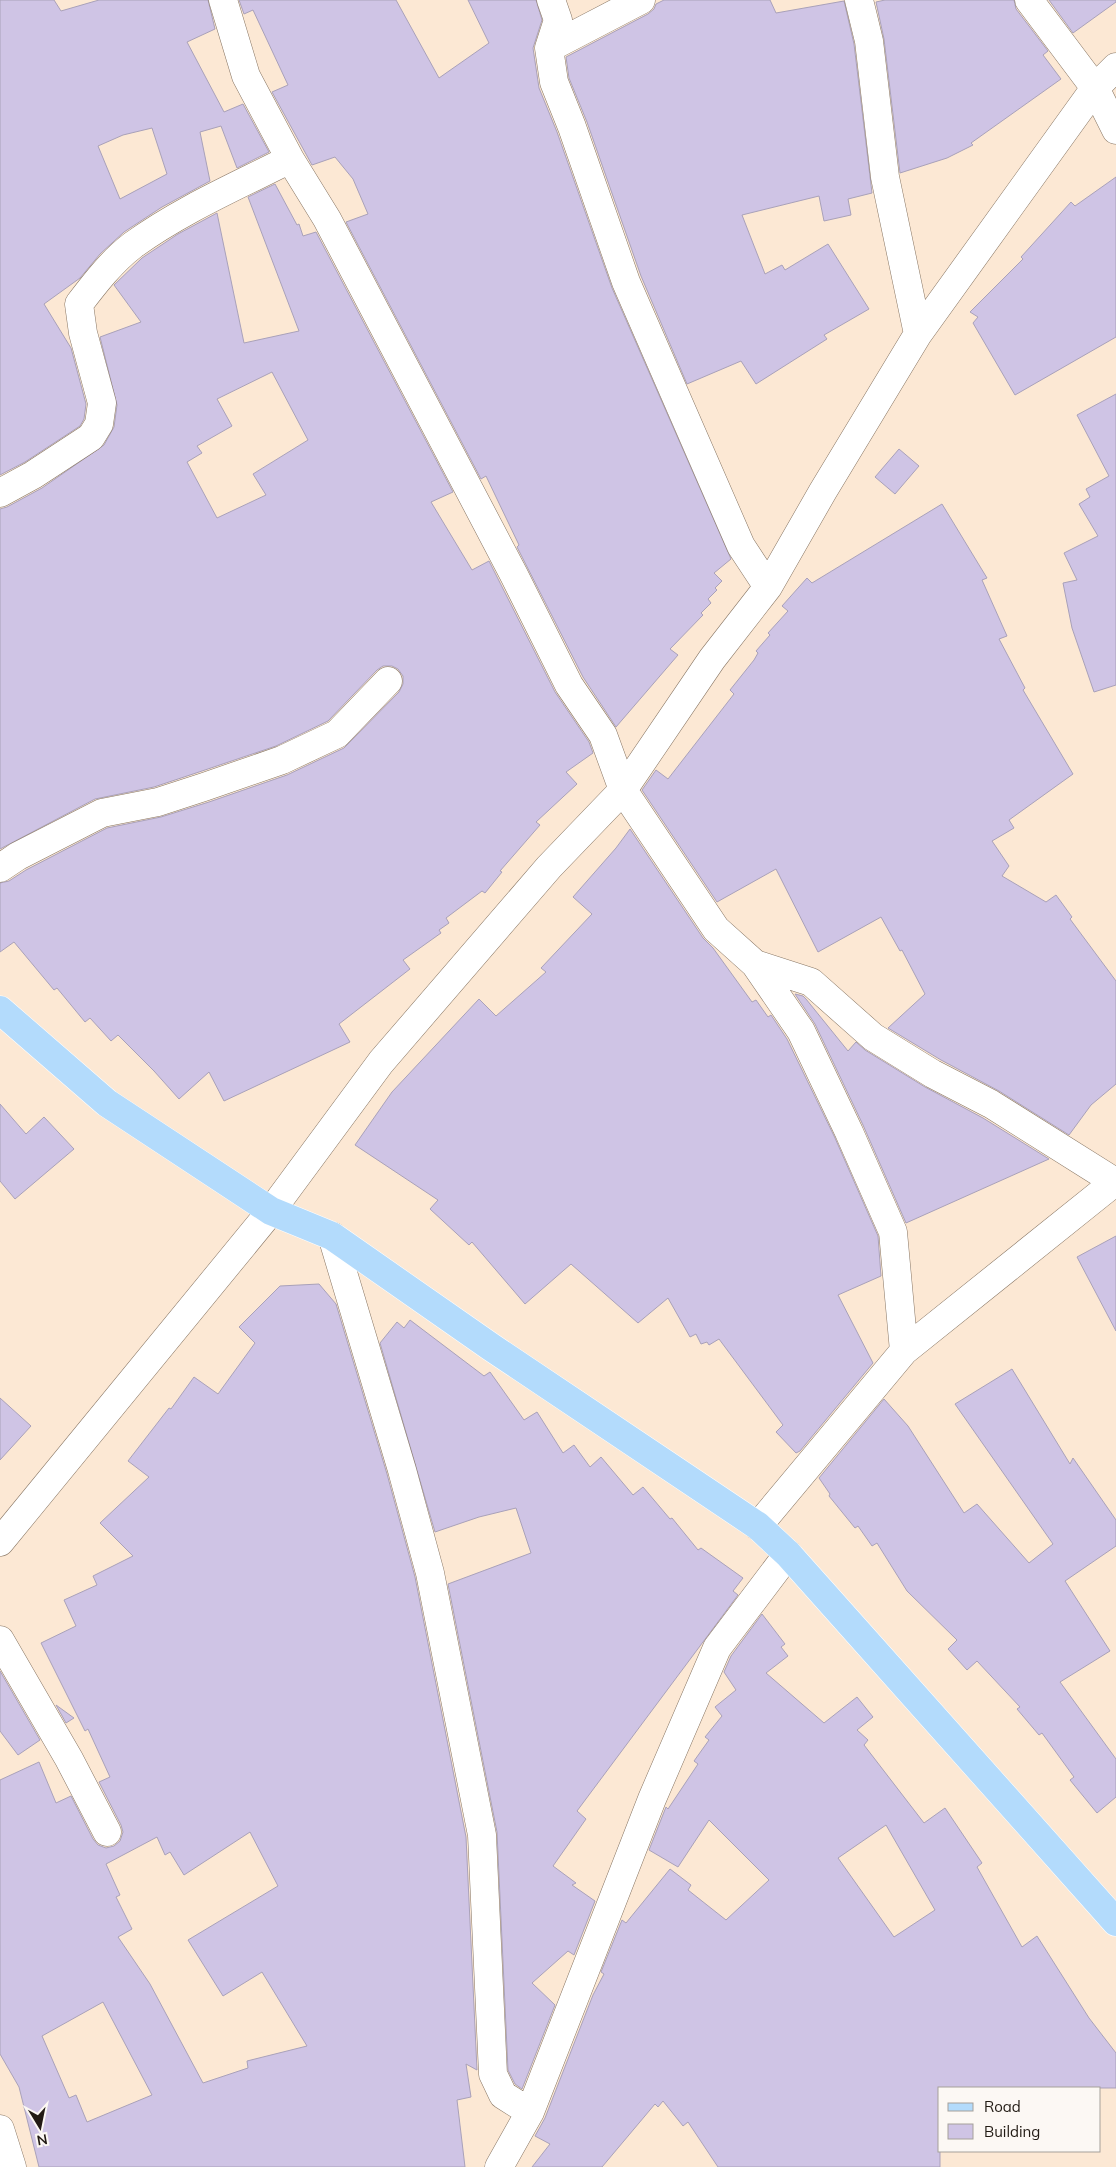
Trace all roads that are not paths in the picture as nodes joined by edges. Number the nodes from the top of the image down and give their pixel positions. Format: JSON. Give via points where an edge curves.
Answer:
{"nodes":[{"id":1,"x":223,"y":0,"type":"edge"},
{"id":2,"x":550,"y":0,"type":"edge"},
{"id":3,"x":641,"y":0,"type":"edge"},
{"id":4,"x":859,"y":0,"type":"edge"},
{"id":5,"x":1029,"y":0,"type":"edge"},
{"id":6,"x":549,"y":48,"type":"junction"},
{"id":7,"x":1116,"y":67,"type":"edge"},
{"id":8,"x":1095,"y":88,"type":"junction"},
{"id":9,"x":1116,"y":130,"type":"edge"},
{"id":10,"x":290,"y":159,"type":"junction"},
{"id":11,"x":918,"y":334,"type":"junction"},
{"id":12,"x":0,"y":493,"type":"edge"},
{"id":13,"x":768,"y":587,"type":"junction"},
{"id":14,"x":388,"y":681,"type":"dead end"},
{"id":15,"x":622,"y":790,"type":"junction"},
{"id":16,"x":0,"y":868,"type":"edge"},
{"id":17,"x":755,"y":964,"type":"junction"},
{"id":18,"x":0,"y":1010,"type":"edge"},
{"id":19,"x":1115,"y":1182,"type":"edge"},
{"id":20,"x":271,"y":1211,"type":"junction"},
{"id":21,"x":332,"y":1236,"type":"junction"},
{"id":22,"x":904,"y":1351,"type":"junction"},
{"id":23,"x":758,"y":1526,"type":"junction"},
{"id":24,"x":0,"y":1542,"type":"edge"},
{"id":25,"x":788,"y":1554,"type":"junction"},
{"id":26,"x":0,"y":1640,"type":"edge"},
{"id":27,"x":107,"y":1832,"type":"dead end"},
{"id":28,"x":1116,"y":1922,"type":"edge"},
{"id":29,"x":530,"y":2112,"type":"junction"},
{"id":30,"x":0,"y":2129,"type":"edge"},
{"id":31,"x":12,"y":2167,"type":"edge"},
{"id":32,"x":499,"y":2167,"type":"edge"}],
"edges":[{"from":1,"to":10,"type":"street","via":[[246,76]]},
{"from":2,"to":6,"type":"street","via":[[558,20]]},
{"from":3,"to":6,"type":"street"},
{"from":4,"to":11,"type":"street","via":[[869,41],[885,177]]},
{"from":5,"to":8,"type":"street"},
{"from":6,"to":13,"type":"street","via":[[554,82],[626,282],[741,546]]},
{"from":7,"to":8,"type":"street"},
{"from":8,"to":9,"type":"street"},
{"from":8,"to":11,"type":"street"},
{"from":10,"to":12,"type":"street","via":[[182,214],[132,246],[100,276],[78,304],[102,403],[99,424],[91,437]]},
{"from":10,"to":15,"type":"street","via":[[327,219],[569,685],[603,735]]},
{"from":11,"to":13,"type":"street","via":[[822,490]]},
{"from":13,"to":15,"type":"street","via":[[712,659]]},
{"from":14,"to":16,"type":"street","via":[[336,734],[282,760],[204,787],[158,802],[102,813]]},
{"from":15,"to":17,"type":"street","via":[[716,930]]},
{"from":15,"to":20,"type":"street","via":[[549,867],[381,1062]]},
{"from":17,"to":19,"type":"street","via":[[811,982],[873,1037],[933,1074],[991,1104]]},
{"from":17,"to":22,"type":"street","via":[[801,1031],[893,1232]]},
{"from":18,"to":20,"type":"main road","via":[[107,1104]]},
{"from":19,"to":22,"type":"street"},
{"from":20,"to":21,"type":"main road"},
{"from":20,"to":24,"type":"street"},
{"from":21,"to":23,"type":"main road"},
{"from":21,"to":29,"type":"street","via":[[430,1573],[482,1835],[493,2074],[503,2094]]},
{"from":22,"to":23,"type":"street"},
{"from":23,"to":25,"type":"main road"},
{"from":25,"to":28,"type":"main road"},
{"from":25,"to":29,"type":"street","via":[[717,1648],[652,1799]]},
{"from":26,"to":27,"type":"street"},
{"from":29,"to":32,"type":"street"},
{"from":30,"to":31,"type":"street"}]}
